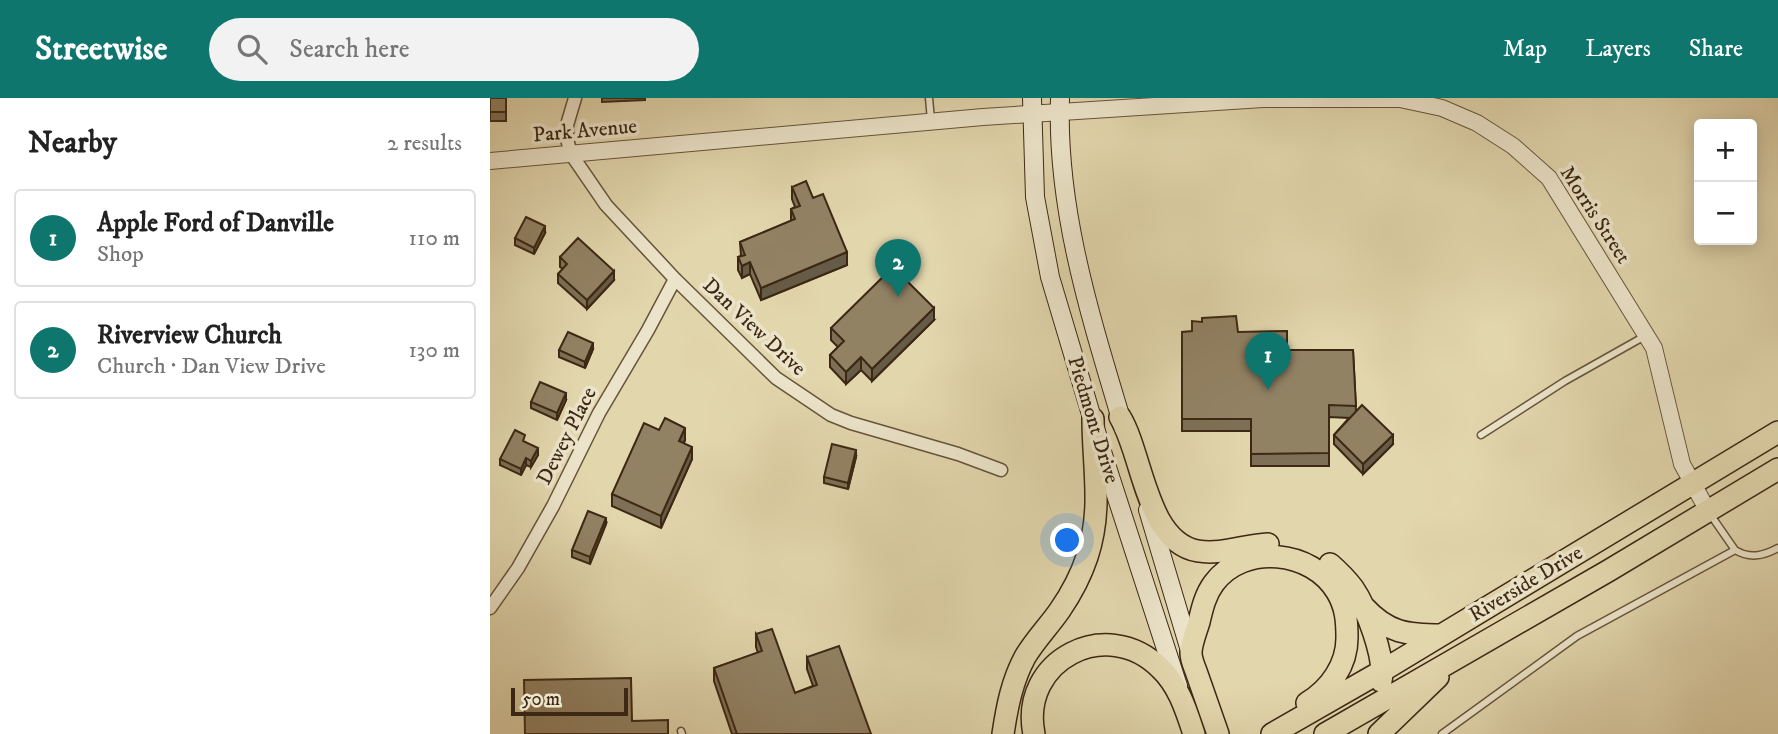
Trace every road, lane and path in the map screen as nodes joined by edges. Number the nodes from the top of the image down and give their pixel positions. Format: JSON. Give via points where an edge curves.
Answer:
{"nodes":[{"id":1,"x":575,"y":98,"type":"edge"},
{"id":2,"x":929,"y":98,"type":"edge"},
{"id":3,"x":1400,"y":99,"type":"edge"},
{"id":4,"x":1221,"y":100,"type":"edge"},
{"id":5,"x":1060,"y":105,"type":"edge"},
{"id":6,"x":1032,"y":106,"type":"edge"},
{"id":7,"x":932,"y":121,"type":"junction"},
{"id":8,"x":570,"y":154,"type":"junction"},
{"id":9,"x":490,"y":161,"type":"edge"},
{"id":10,"x":675,"y":279,"type":"junction"},
{"id":11,"x":1646,"y":335,"type":"junction"},
{"id":12,"x":1120,"y":417,"type":"junction"},
{"id":13,"x":1093,"y":419,"type":"junction"},
{"id":14,"x":1778,"y":432,"type":"edge"},
{"id":15,"x":1481,"y":435,"type":"dead end"},
{"id":16,"x":1778,"y":469,"type":"edge"},
{"id":17,"x":1001,"y":470,"type":"dead end"},
{"id":18,"x":1691,"y":484,"type":"junction"},
{"id":19,"x":1708,"y":511,"type":"junction"},
{"id":20,"x":1778,"y":548,"type":"edge"},
{"id":21,"x":1735,"y":550,"type":"junction"},
{"id":22,"x":1364,"y":607,"type":"junction"},
{"id":23,"x":490,"y":608,"type":"edge"},
{"id":24,"x":1441,"y":635,"type":"junction"},
{"id":25,"x":1191,"y":654,"type":"junction"},
{"id":26,"x":1449,"y":662,"type":"junction"},
{"id":27,"x":1382,"y":671,"type":"junction"},
{"id":28,"x":1186,"y":711,"type":"junction"},
{"id":29,"x":1363,"y":712,"type":"junction"},
{"id":30,"x":1274,"y":733,"type":"edge"},
{"id":31,"x":1003,"y":734,"type":"edge"},
{"id":32,"x":1034,"y":734,"type":"edge"},
{"id":33,"x":1194,"y":734,"type":"edge"},
{"id":34,"x":1218,"y":734,"type":"edge"},
{"id":35,"x":1325,"y":734,"type":"edge"},
{"id":36,"x":1379,"y":734,"type":"edge"},
{"id":37,"x":1442,"y":734,"type":"edge"}],
"edges":[{"from":1,"to":8,"type":"street","via":[[567,125]]},
{"from":2,"to":7,"type":"lane"},
{"from":3,"to":4,"type":"street","name":"Morris Street"},
{"from":3,"to":11,"type":"street","name":"Morris Street","via":[[1477,122],[1549,178]]},
{"from":4,"to":5,"type":"street","name":"Morris Street"},
{"from":5,"to":6,"type":"street","name":"Park Avenue"},
{"from":5,"to":12,"type":"main road","name":"Piedmont Drive","via":[[1066,206],[1075,257]]},
{"from":6,"to":7,"type":"street","name":"Park Avenue"},
{"from":6,"to":13,"type":"main road","name":"Piedmont Drive","via":[[1035,197],[1049,277]]},
{"from":7,"to":8,"type":"street","name":"Park Avenue"},
{"from":8,"to":9,"type":"street","name":"Park Avenue"},
{"from":8,"to":10,"type":"street","name":"Dan View Drive","via":[[606,205]]},
{"from":10,"to":17,"type":"street","name":"Dan View Drive","via":[[776,378],[831,415]]},
{"from":10,"to":23,"type":"street","name":"Dewey Place","via":[[519,568]]},
{"from":11,"to":15,"type":"lane"},
{"from":11,"to":18,"type":"street","name":"Morris Street","via":[[1654,348],[1678,453]]},
{"from":12,"to":22,"type":"main road","via":[[1130,433],[1153,511],[1175,541],[1205,552],[1277,543],[1310,551],[1338,570]]},
{"from":12,"to":25,"type":"main road","name":"Piedmont Drive"},
{"from":13,"to":28,"type":"main road","name":"Piedmont Drive"},
{"from":13,"to":31,"type":"main road","via":[[1094,532],[1075,584],[1021,667]]},
{"from":14,"to":18,"type":"main road","name":"Riverside Drive"},
{"from":16,"to":19,"type":"main road","name":"Riverside Drive"},
{"from":18,"to":19,"type":"street","name":"Morris Street"},
{"from":18,"to":24,"type":"main road","name":"Riverside Drive"},
{"from":19,"to":21,"type":"lane"},
{"from":19,"to":26,"type":"main road","name":"Riverside Drive"},
{"from":20,"to":21,"type":"lane","via":[[1755,556]]},
{"from":21,"to":37,"type":"lane","via":[[1577,636]]},
{"from":22,"to":24,"type":"main road","via":[[1385,626],[1400,632]]},
{"from":22,"to":27,"type":"main road"},
{"from":24,"to":27,"type":"main road","name":"Riverside Drive"},
{"from":25,"to":30,"type":"main road","via":[[1209,590],[1234,566],[1279,556],[1295,559],[1326,578],[1348,621],[1342,664],[1326,689]]},
{"from":25,"to":34,"type":"main road","name":"Piedmont Drive"},
{"from":26,"to":29,"type":"main road","name":"Riverside Drive"},
{"from":26,"to":36,"type":"main road"},
{"from":27,"to":29,"type":"main road","via":[[1379,691]]},
{"from":27,"to":30,"type":"main road","name":"Riverside Drive"},
{"from":28,"to":32,"type":"main road","via":[[1170,679],[1148,658],[1119,645],[1095,645],[1072,652],[1047,673],[1033,706]]},
{"from":28,"to":33,"type":"main road","name":"Piedmont Drive"},
{"from":29,"to":35,"type":"main road","name":"Riverside Drive"}]}
